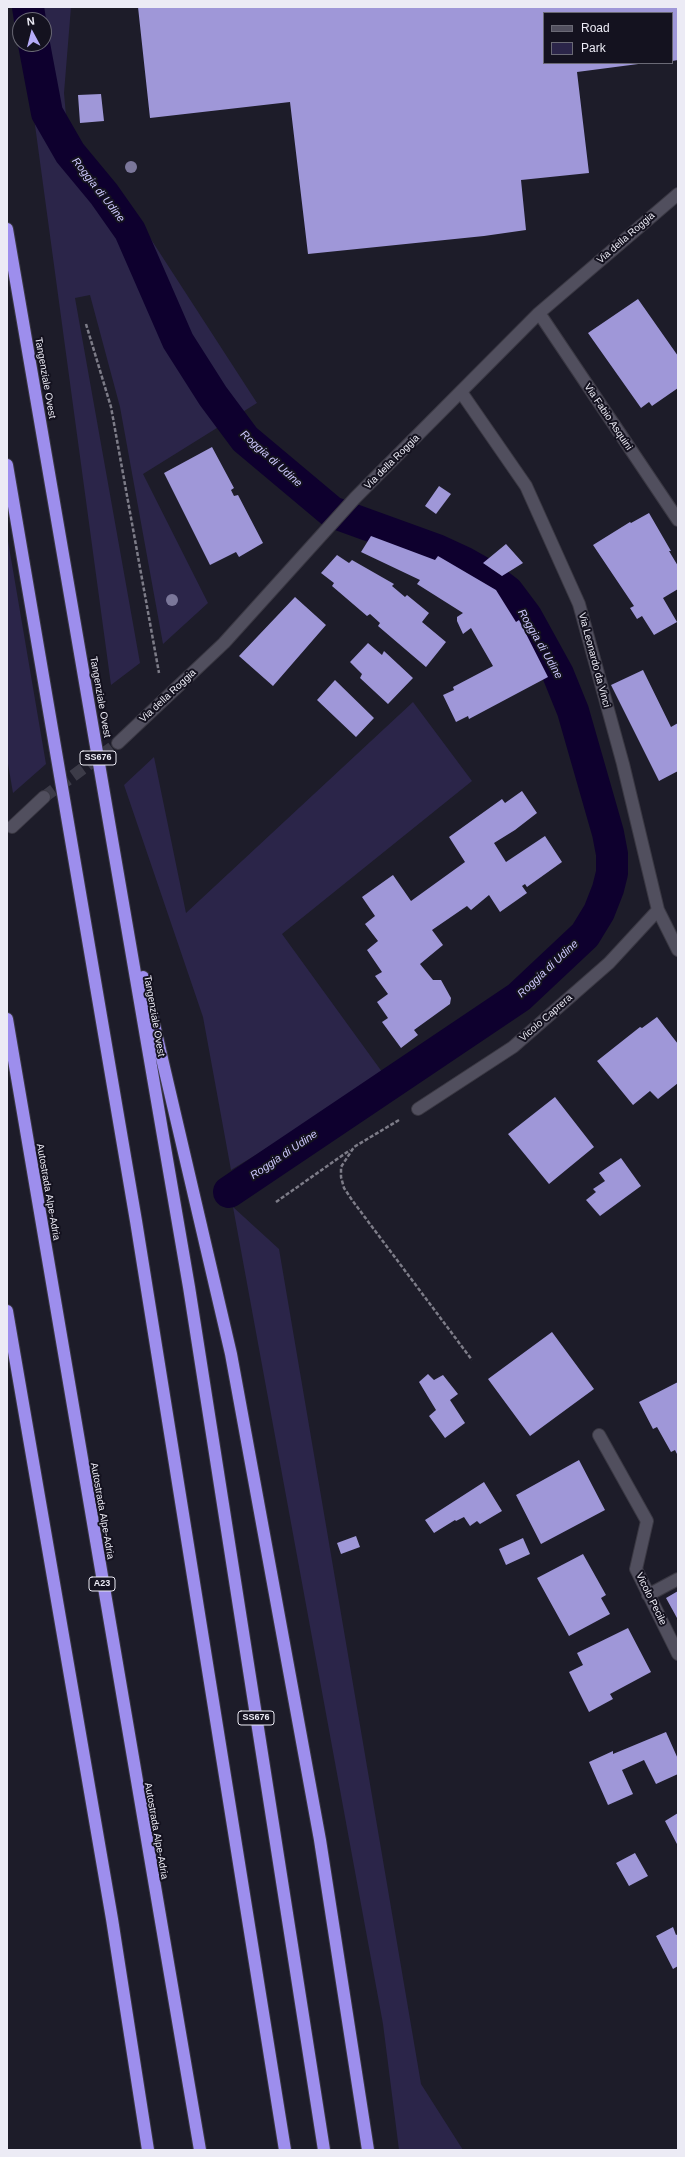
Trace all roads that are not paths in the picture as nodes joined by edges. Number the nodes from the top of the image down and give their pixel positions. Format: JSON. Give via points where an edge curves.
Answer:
{"nodes":[{"id":1,"x":678,"y":194,"type":"edge"},
{"id":2,"x":7,"y":229,"type":"edge"},
{"id":3,"x":539,"y":313,"type":"junction"},
{"id":4,"x":461,"y":392,"type":"junction"},
{"id":5,"x":7,"y":465,"type":"edge"},
{"id":6,"x":678,"y":520,"type":"edge"},
{"id":7,"x":118,"y":743,"type":"tunnel mouth"},
{"id":8,"x":44,"y":797,"type":"tunnel mouth"},
{"id":9,"x":12,"y":827,"type":"dead end"},
{"id":10,"x":115,"y":857,"type":"junction"},
{"id":11,"x":658,"y":910,"type":"junction"},
{"id":12,"x":678,"y":950,"type":"edge"},
{"id":13,"x":7,"y":1018,"type":"edge"},
{"id":14,"x":418,"y":1109,"type":"road end"},
{"id":15,"x":7,"y":1311,"type":"edge"},
{"id":16,"x":599,"y":1435,"type":"dead end"},
{"id":17,"x":678,"y":1579,"type":"edge"},
{"id":18,"x":648,"y":1595,"type":"junction"},
{"id":19,"x":678,"y":1654,"type":"edge"},
{"id":20,"x":148,"y":2150,"type":"edge"},
{"id":21,"x":200,"y":2150,"type":"edge"},
{"id":22,"x":285,"y":2150,"type":"edge"},
{"id":23,"x":324,"y":2150,"type":"edge"},
{"id":24,"x":368,"y":2150,"type":"edge"}],
"edges":[{"from":1,"to":3,"type":"street","name":"Via della Roggia"},
{"from":2,"to":10,"type":"highway","name":"Tangenziale Ovest","number":"SS676"},
{"from":3,"to":4,"type":"street","name":"Via della Roggia"},
{"from":3,"to":6,"type":"street","name":"Via Fabio Asquini"},
{"from":4,"to":7,"type":"street","name":"Via della Roggia","via":[[355,498],[224,643]]},
{"from":4,"to":11,"type":"street","name":"Via Leonardo da Vinci","via":[[526,486],[579,604],[623,764]]},
{"from":5,"to":22,"type":"highway","via":[[148,1292]]},
{"from":8,"to":9,"type":"street"},
{"from":10,"to":23,"type":"highway","name":"Tangenziale Ovest","number":"SS676","via":[[189,1287]]},
{"from":10,"to":24,"type":"highway","via":[[231,1354],[320,1840]]},
{"from":11,"to":12,"type":"street","name":"Via Leonardo da Vinci"},
{"from":11,"to":14,"type":"street","name":"Vicolo Caprera","via":[[609,963],[513,1047]]},
{"from":13,"to":21,"type":"highway","name":"Autostrada Alpe-Adria","number":"A23"},
{"from":15,"to":20,"type":"highway","via":[[112,1919]]},
{"from":16,"to":18,"type":"street","name":"Vicolo Pecile","via":[[647,1521],[636,1569]]},
{"from":17,"to":18,"type":"street"},
{"from":18,"to":19,"type":"street","name":"Vicolo Pecile"}]}
